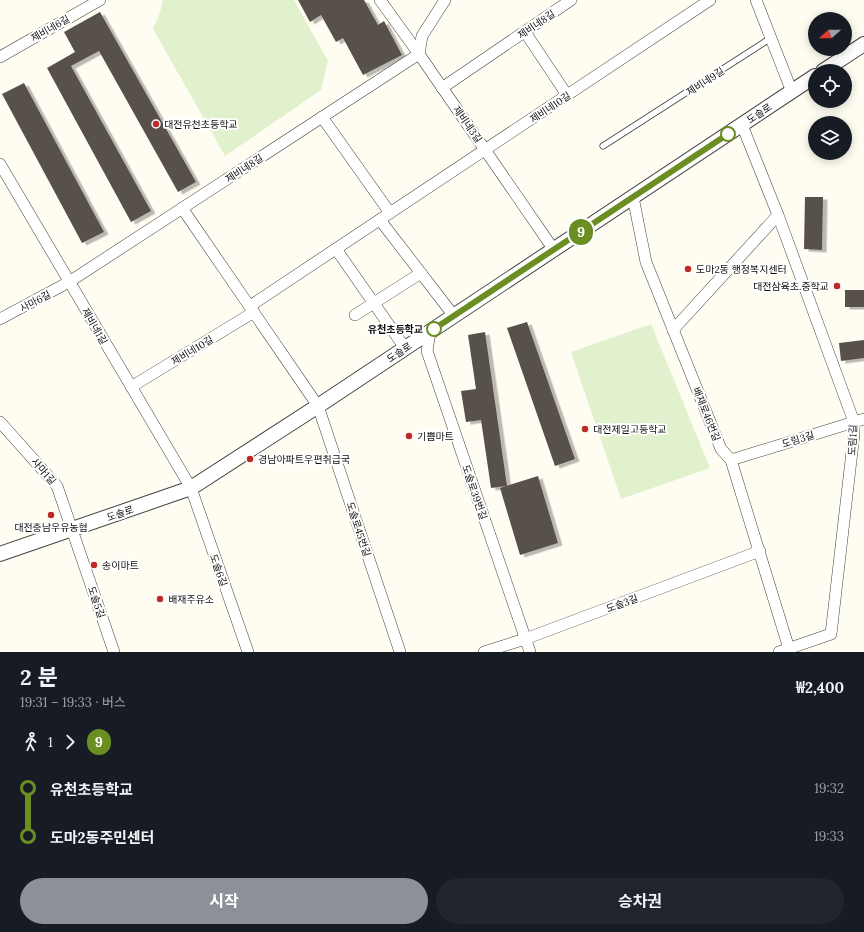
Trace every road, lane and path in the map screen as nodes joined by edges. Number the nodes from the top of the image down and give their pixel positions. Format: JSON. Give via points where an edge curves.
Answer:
{"nodes":[{"id":1,"x":100,"y":0,"type":"edge"},
{"id":2,"x":380,"y":0,"type":"edge"},
{"id":3,"x":445,"y":0,"type":"edge"},
{"id":4,"x":571,"y":0,"type":"edge"},
{"id":5,"x":710,"y":0,"type":"edge"},
{"id":6,"x":756,"y":0,"type":"edge"},
{"id":7,"x":525,"y":32,"type":"junction"},
{"id":8,"x":771,"y":38,"type":"junction"},
{"id":9,"x":864,"y":44,"type":"edge"},
{"id":10,"x":419,"y":54,"type":"junction"},
{"id":11,"x":0,"y":57,"type":"edge"},
{"id":12,"x":834,"y":64,"type":"edge"},
{"id":13,"x":808,"y":81,"type":"edge"},
{"id":14,"x":442,"y":88,"type":"junction"},
{"id":15,"x":792,"y":92,"type":"junction"},
{"id":16,"x":567,"y":95,"type":"junction"},
{"id":17,"x":322,"y":117,"type":"junction"},
{"id":18,"x":742,"y":125,"type":"junction"},
{"id":19,"x":603,"y":146,"type":"dead end"},
{"id":20,"x":485,"y":150,"type":"junction"},
{"id":21,"x":0,"y":164,"type":"edge"},
{"id":22,"x":633,"y":197,"type":"junction"},
{"id":23,"x":182,"y":208,"type":"junction"},
{"id":24,"x":390,"y":213,"type":"junction"},
{"id":25,"x":778,"y":215,"type":"junction"},
{"id":26,"x":380,"y":220,"type":"junction"},
{"id":27,"x":336,"y":249,"type":"junction"},
{"id":28,"x":554,"y":250,"type":"junction"},
{"id":29,"x":421,"y":273,"type":"junction"},
{"id":30,"x":69,"y":282,"type":"junction"},
{"id":31,"x":373,"y":304,"type":"junction"},
{"id":32,"x":252,"y":309,"type":"junction"},
{"id":33,"x":355,"y":315,"type":"dead end"},
{"id":34,"x":454,"y":316,"type":"junction"},
{"id":35,"x":0,"y":320,"type":"edge"},
{"id":36,"x":673,"y":330,"type":"junction"},
{"id":37,"x":430,"y":332,"type":"junction"},
{"id":38,"x":405,"y":348,"type":"junction"},
{"id":39,"x":131,"y":387,"type":"junction"},
{"id":40,"x":318,"y":406,"type":"junction"},
{"id":41,"x":859,"y":420,"type":"edge"},
{"id":42,"x":0,"y":422,"type":"edge"},
{"id":43,"x":731,"y":460,"type":"junction"},
{"id":44,"x":191,"y":488,"type":"junction"},
{"id":45,"x":72,"y":530,"type":"junction"},
{"id":46,"x":760,"y":552,"type":"junction"},
{"id":47,"x":0,"y":554,"type":"edge"},
{"id":48,"x":525,"y":639,"type":"junction"},
{"id":49,"x":786,"y":651,"type":"edge"},
{"id":50,"x":114,"y":652,"type":"edge"},
{"id":51,"x":248,"y":652,"type":"edge"},
{"id":52,"x":400,"y":652,"type":"edge"},
{"id":53,"x":484,"y":652,"type":"edge"},
{"id":54,"x":530,"y":652,"type":"edge"}],
"edges":[{"from":1,"to":11,"type":"street","name":"제비네6길"},
{"from":2,"to":10,"type":"street","name":"제비네3길"},
{"from":3,"to":10,"type":"street","via":[[422,36]]},
{"from":4,"to":7,"type":"street","name":"제비네8길"},
{"from":5,"to":16,"type":"street","name":"제비네10길"},
{"from":6,"to":8,"type":"street"},
{"from":7,"to":14,"type":"street","name":"제비네8길"},
{"from":7,"to":16,"type":"street"},
{"from":8,"to":15,"type":"street"},
{"from":8,"to":19,"type":"lane","name":"제비네9길"},
{"from":9,"to":12,"type":"street"},
{"from":10,"to":14,"type":"street","name":"제비네3길"},
{"from":10,"to":17,"type":"street","name":"제비네8길"},
{"from":13,"to":15,"type":"street","name":"도솔로"},
{"from":14,"to":20,"type":"street","name":"제비네3길"},
{"from":15,"to":18,"type":"street","name":"도솔로"},
{"from":16,"to":20,"type":"street","name":"제비네10길"},
{"from":17,"to":23,"type":"street","name":"제비네8길"},
{"from":17,"to":24,"type":"street"},
{"from":18,"to":22,"type":"street","name":"도솔로"},
{"from":18,"to":25,"type":"street","name":"도림1길"},
{"from":20,"to":24,"type":"street","name":"제비네10길"},
{"from":20,"to":28,"type":"street","name":"제비네3길"},
{"from":21,"to":30,"type":"street","name":"제비네1길"},
{"from":22,"to":28,"type":"street","name":"도솔로"},
{"from":22,"to":36,"type":"street","name":"배재로46번길","via":[[646,262]]},
{"from":23,"to":30,"type":"street","name":"제비네8길"},
{"from":23,"to":32,"type":"street"},
{"from":24,"to":26,"type":"street","name":"제비네10길"},
{"from":25,"to":36,"type":"street"},
{"from":25,"to":41,"type":"street","name":"도림1길"},
{"from":26,"to":27,"type":"street","name":"제비네10길"},
{"from":26,"to":29,"type":"street"},
{"from":27,"to":31,"type":"street"},
{"from":27,"to":32,"type":"street","name":"제비네10길"},
{"from":28,"to":34,"type":"street","name":"도솔로"},
{"from":29,"to":31,"type":"street"},
{"from":29,"to":34,"type":"street"},
{"from":30,"to":35,"type":"street","name":"사마6길"},
{"from":30,"to":39,"type":"street","name":"제비네1길"},
{"from":31,"to":33,"type":"street"},
{"from":31,"to":38,"type":"street"},
{"from":32,"to":39,"type":"street","name":"제비네10길"},
{"from":32,"to":40,"type":"street"},
{"from":34,"to":37,"type":"street","name":"도솔로"},
{"from":36,"to":43,"type":"street","name":"배재로46번길","via":[[721,449]]},
{"from":37,"to":38,"type":"street","name":"도솔로"},
{"from":37,"to":48,"type":"street","name":"도솔로39번길","via":[[427,351]]},
{"from":38,"to":40,"type":"street","name":"도솔로"},
{"from":39,"to":44,"type":"street","name":"제비네1길"},
{"from":40,"to":44,"type":"street","name":"도솔로"},
{"from":40,"to":52,"type":"street","name":"도솔로45번길"},
{"from":41,"to":43,"type":"street","name":"도림3길"},
{"from":41,"to":49,"type":"street","name":"도림1길","via":[[854,434],[831,634]]},
{"from":42,"to":45,"type":"street","name":"사마1길","via":[[57,486]]},
{"from":43,"to":46,"type":"street","name":"배재로46번길"},
{"from":44,"to":45,"type":"street","name":"도솔로"},
{"from":44,"to":51,"type":"street","name":"도솔6길"},
{"from":45,"to":47,"type":"street","name":"도솔로"},
{"from":45,"to":50,"type":"street","name":"도솔5길"},
{"from":46,"to":48,"type":"street","name":"도솔3길"},
{"from":46,"to":49,"type":"street","name":"배재로46번길"},
{"from":48,"to":53,"type":"street","name":"도솔3길"},
{"from":48,"to":54,"type":"street","name":"도솔로39번길"}]}
